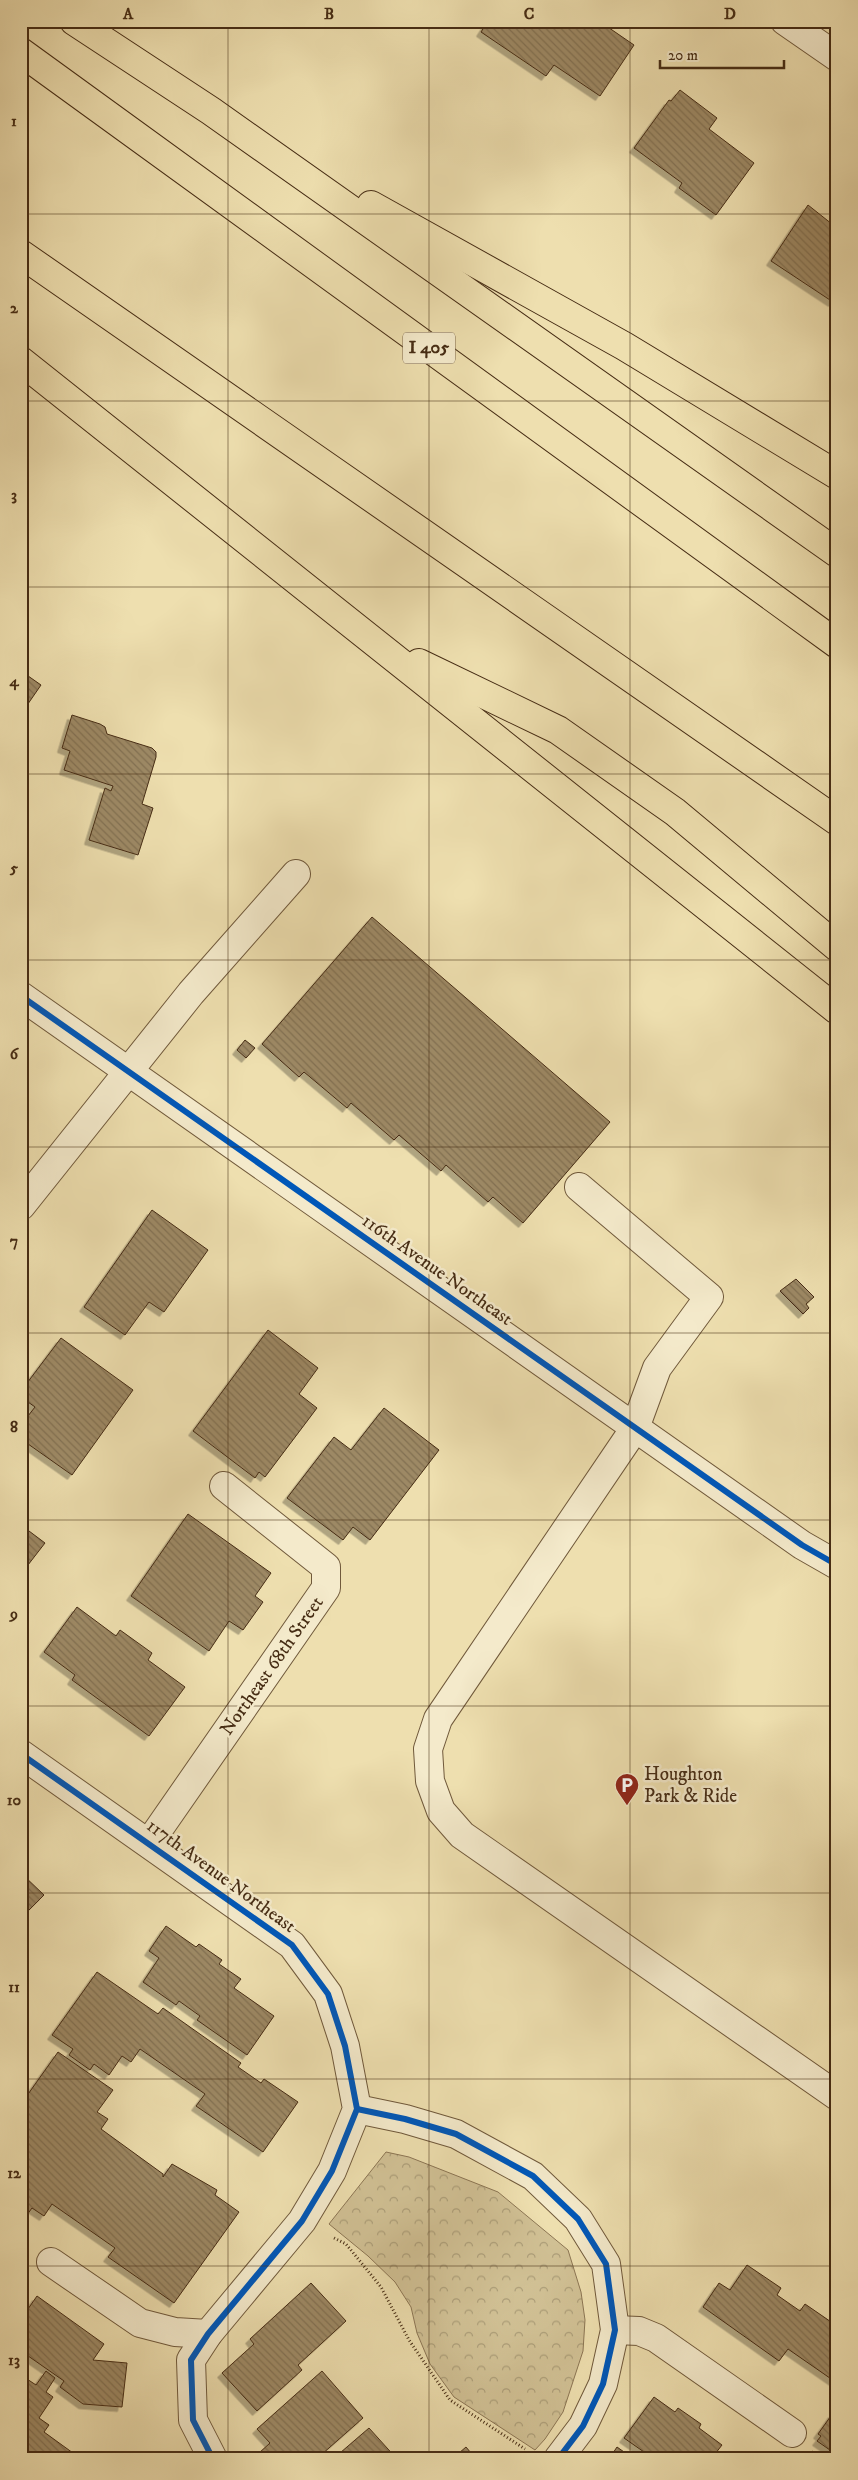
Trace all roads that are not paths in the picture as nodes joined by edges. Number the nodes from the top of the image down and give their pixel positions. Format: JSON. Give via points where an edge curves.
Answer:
{"nodes":[{"id":1,"x":74,"y":21,"type":"edge"},
{"id":2,"x":785,"y":21,"type":"edge"},
{"id":3,"x":21,"y":52,"type":"edge"},
{"id":4,"x":837,"y":57,"type":"edge"},
{"id":5,"x":211,"y":111,"type":"junction"},
{"id":6,"x":21,"y":254,"type":"edge"},
{"id":7,"x":21,"y":361,"type":"edge"},
{"id":8,"x":837,"y":475,"type":"edge"},
{"id":9,"x":837,"y":553,"type":"edge"},
{"id":10,"x":375,"y":642,"type":"junction"},
{"id":11,"x":837,"y":644,"type":"edge"},
{"id":12,"x":837,"y":821,"type":"edge"},
{"id":13,"x":296,"y":874,"type":"dead end"},
{"id":14,"x":837,"y":946,"type":"edge"},
{"id":15,"x":21,"y":996,"type":"edge"},
{"id":16,"x":837,"y":1010,"type":"edge"},
{"id":17,"x":129,"y":1071,"type":"junction"},
{"id":18,"x":579,"y":1187,"type":"dead end"},
{"id":19,"x":21,"y":1206,"type":"edge"},
{"id":20,"x":635,"y":1428,"type":"junction"},
{"id":21,"x":224,"y":1486,"type":"dead end"},
{"id":22,"x":837,"y":1565,"type":"edge"},
{"id":23,"x":21,"y":1754,"type":"edge"},
{"id":24,"x":148,"y":1843,"type":"junction"},
{"id":25,"x":837,"y":2096,"type":"edge"},
{"id":26,"x":357,"y":2109,"type":"junction"},
{"id":27,"x":51,"y":2262,"type":"dead end"},
{"id":28,"x":615,"y":2330,"type":"junction"},
{"id":29,"x":208,"y":2334,"type":"junction"},
{"id":30,"x":792,"y":2433,"type":"dead end"},
{"id":31,"x":213,"y":2459,"type":"edge"},
{"id":32,"x":558,"y":2459,"type":"edge"}],
"edges":[{"from":1,"to":5,"type":"highway"},
{"from":2,"to":4,"type":"street"},
{"from":3,"to":11,"type":"highway","number":"I 405"},
{"from":5,"to":8,"type":"highway","via":[[429,238],[624,346]]},
{"from":5,"to":9,"type":"highway"},
{"from":6,"to":12,"type":"highway"},
{"from":7,"to":10,"type":"highway"},
{"from":10,"to":14,"type":"highway","via":[[558,730],[675,812]]},
{"from":10,"to":16,"type":"highway"},
{"from":13,"to":17,"type":"street","via":[[191,993]]},
{"from":15,"to":17,"type":"street","name":"116th Avenue Northeast"},
{"from":17,"to":19,"type":"street"},
{"from":17,"to":20,"type":"street","name":"116th Avenue Northeast"},
{"from":18,"to":20,"type":"street","via":[[709,1298],[657,1368]]},
{"from":20,"to":22,"type":"street","name":"116th Avenue Northeast","via":[[802,1545]]},
{"from":20,"to":25,"type":"street","via":[[438,1719],[428,1749],[430,1781],[441,1811],[462,1835]]},
{"from":21,"to":24,"type":"street","name":"Northeast 68th Street","via":[[326,1567],[326,1588]]},
{"from":23,"to":24,"type":"street","name":"117th Avenue Northeast"},
{"from":24,"to":26,"type":"street","name":"117th Avenue Northeast","via":[[292,1945],[328,1994],[345,2046]]},
{"from":26,"to":28,"type":"street","via":[[456,2134],[534,2176],[578,2219],[606,2264]]},
{"from":26,"to":29,"type":"street","via":[[332,2171],[302,2221]]},
{"from":27,"to":29,"type":"street","via":[[140,2323],[175,2332]]},
{"from":28,"to":30,"type":"street","via":[[639,2330],[656,2338]]},
{"from":28,"to":32,"type":"street","via":[[603,2384],[583,2426]]},
{"from":29,"to":31,"type":"street","via":[[191,2360],[193,2420]]}]}
